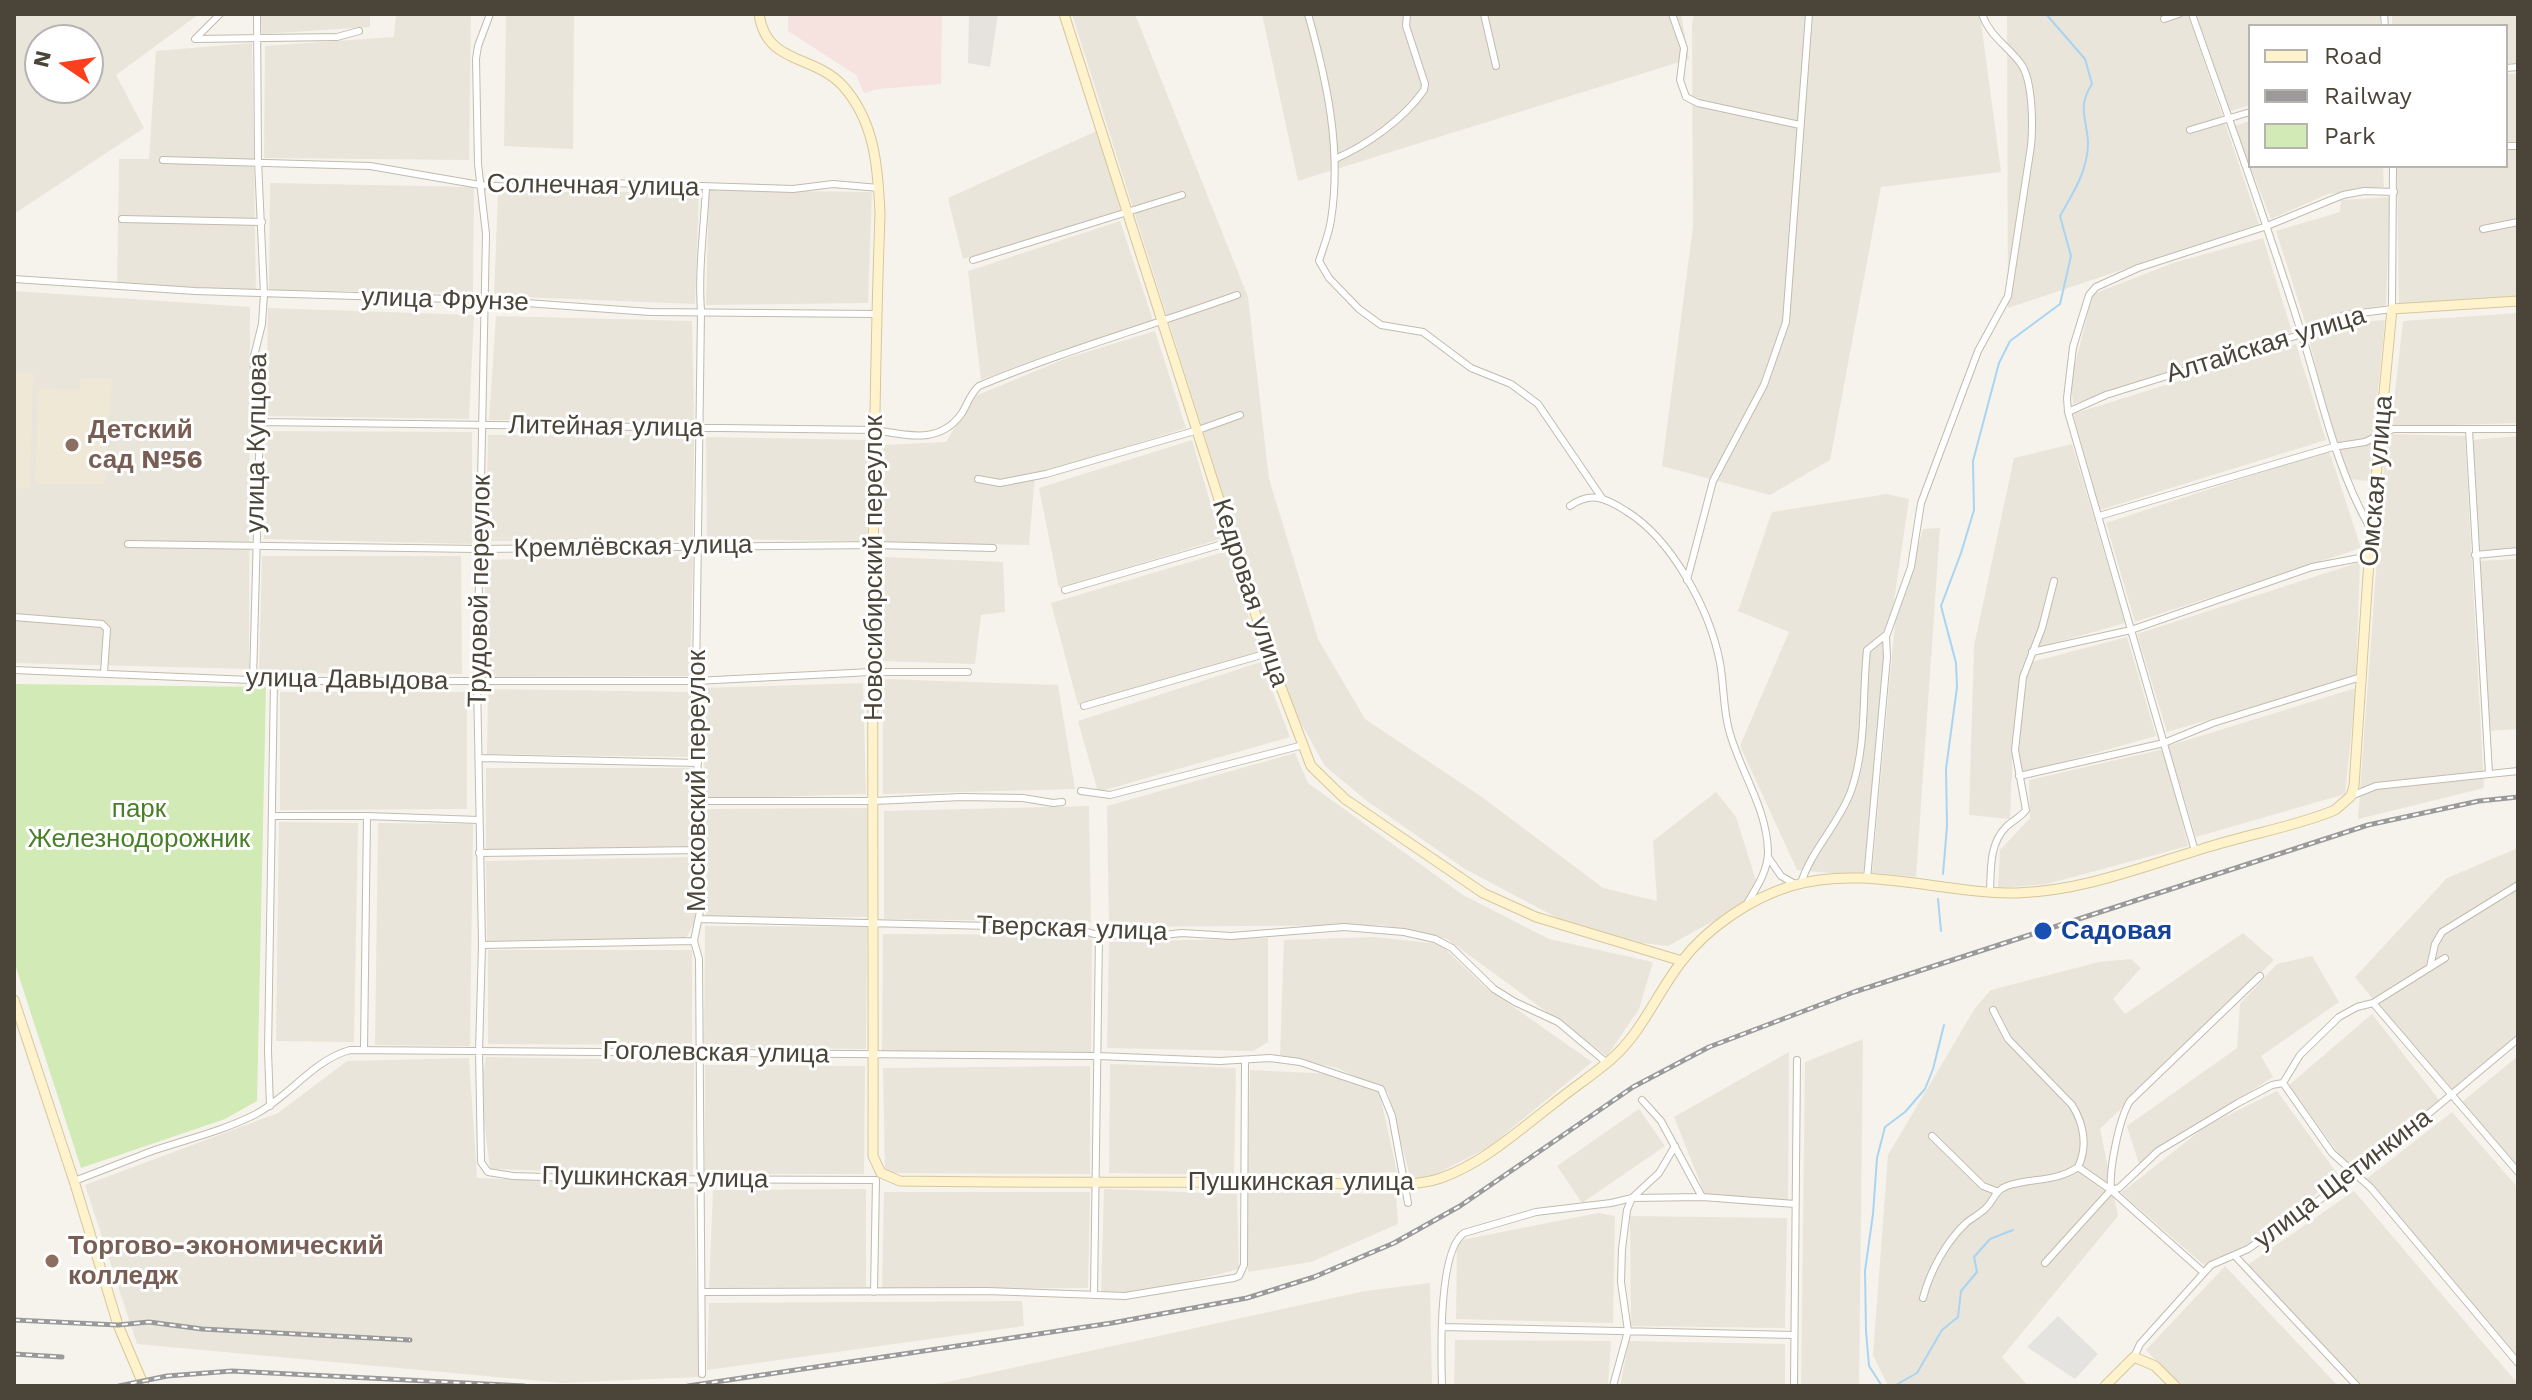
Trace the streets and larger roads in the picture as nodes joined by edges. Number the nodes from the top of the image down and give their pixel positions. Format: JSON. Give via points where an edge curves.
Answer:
{"nodes":[{"id":1,"x":220,"y":14,"type":"edge"},
{"id":2,"x":257,"y":14,"type":"edge"},
{"id":3,"x":490,"y":14,"type":"edge"},
{"id":4,"x":759,"y":14,"type":"edge"},
{"id":5,"x":1064,"y":14,"type":"edge"},
{"id":6,"x":1308,"y":14,"type":"edge"},
{"id":7,"x":1407,"y":14,"type":"edge"},
{"id":8,"x":1484,"y":14,"type":"edge"},
{"id":9,"x":1672,"y":14,"type":"edge"},
{"id":10,"x":1809,"y":14,"type":"edge"},
{"id":11,"x":1982,"y":14,"type":"edge"},
{"id":12,"x":2179,"y":14,"type":"edge"},
{"id":13,"x":2192,"y":14,"type":"edge"},
{"id":14,"x":2164,"y":19,"type":"dead end"},
{"id":15,"x":359,"y":31,"type":"dead end"},
{"id":16,"x":257,"y":39,"type":"junction"},
{"id":17,"x":1496,"y":66,"type":"dead end"},
{"id":18,"x":2248,"y":113,"type":"edge"},
{"id":19,"x":2229,"y":120,"type":"junction"},
{"id":20,"x":1800,"y":125,"type":"junction"},
{"id":21,"x":2190,"y":130,"type":"dead end"},
{"id":22,"x":1335,"y":159,"type":"junction"},
{"id":23,"x":163,"y":160,"type":"dead end"},
{"id":24,"x":258,"y":161,"type":"junction"},
{"id":25,"x":2393,"y":168,"type":"edge"},
{"id":26,"x":480,"y":185,"type":"junction"},
{"id":27,"x":706,"y":187,"type":"junction"},
{"id":28,"x":879,"y":188,"type":"junction"},
{"id":29,"x":2394,"y":192,"type":"junction"},
{"id":30,"x":1182,"y":195,"type":"dead end"},
{"id":31,"x":1128,"y":213,"type":"junction"},
{"id":32,"x":122,"y":219,"type":"dead end"},
{"id":33,"x":262,"y":222,"type":"junction"},
{"id":34,"x":2518,"y":222,"type":"edge"},
{"id":35,"x":2267,"y":226,"type":"junction"},
{"id":36,"x":2483,"y":229,"type":"dead end"},
{"id":37,"x":973,"y":260,"type":"dead end"},
{"id":38,"x":14,"y":279,"type":"edge"},
{"id":39,"x":264,"y":294,"type":"junction"},
{"id":40,"x":1237,"y":295,"type":"dead end"},
{"id":41,"x":485,"y":300,"type":"junction"},
{"id":42,"x":2518,"y":301,"type":"edge"},
{"id":43,"x":2392,"y":309,"type":"junction"},
{"id":44,"x":701,"y":311,"type":"junction"},
{"id":45,"x":876,"y":314,"type":"junction"},
{"id":46,"x":1161,"y":322,"type":"junction"},
{"id":47,"x":2302,"y":334,"type":"junction"},
{"id":48,"x":2068,"y":412,"type":"junction"},
{"id":49,"x":1240,"y":415,"type":"dead end"},
{"id":50,"x":260,"y":422,"type":"junction"},
{"id":51,"x":482,"y":425,"type":"junction"},
{"id":52,"x":700,"y":428,"type":"junction"},
{"id":53,"x":2518,"y":429,"type":"edge"},
{"id":54,"x":875,"y":430,"type":"junction"},
{"id":55,"x":1198,"y":430,"type":"junction"},
{"id":56,"x":2469,"y":430,"type":"junction"},
{"id":57,"x":2380,"y":434,"type":"junction"},
{"id":58,"x":2333,"y":447,"type":"junction"},
{"id":59,"x":978,"y":479,"type":"dead end"},
{"id":60,"x":1602,"y":498,"type":"junction"},
{"id":61,"x":1570,"y":506,"type":"dead end"},
{"id":62,"x":2099,"y":516,"type":"junction"},
{"id":63,"x":2371,"y":530,"type":"junction"},
{"id":64,"x":1233,"y":541,"type":"junction"},
{"id":65,"x":128,"y":544,"type":"dead end"},
{"id":66,"x":874,"y":545,"type":"junction"},
{"id":67,"x":255,"y":546,"type":"junction"},
{"id":68,"x":699,"y":546,"type":"junction"},
{"id":69,"x":993,"y":548,"type":"dead end"},
{"id":70,"x":478,"y":549,"type":"junction"},
{"id":71,"x":2518,"y":551,"type":"edge"},
{"id":72,"x":2475,"y":555,"type":"junction"},
{"id":73,"x":2370,"y":556,"type":"junction"},
{"id":74,"x":1687,"y":580,"type":"junction"},
{"id":75,"x":2054,"y":581,"type":"dead end"},
{"id":76,"x":1065,"y":590,"type":"dead end"},
{"id":77,"x":14,"y":617,"type":"edge"},
{"id":78,"x":2131,"y":630,"type":"junction"},
{"id":79,"x":1886,"y":637,"type":"junction"},
{"id":80,"x":2032,"y":652,"type":"junction"},
{"id":81,"x":1268,"y":653,"type":"junction"},
{"id":82,"x":14,"y":670,"type":"edge"},
{"id":83,"x":871,"y":672,"type":"junction"},
{"id":84,"x":968,"y":672,"type":"dead end"},
{"id":85,"x":104,"y":673,"type":"junction"},
{"id":86,"x":2363,"y":677,"type":"junction"},
{"id":87,"x":253,"y":680,"type":"junction"},
{"id":88,"x":274,"y":681,"type":"junction"},
{"id":89,"x":477,"y":681,"type":"junction"},
{"id":90,"x":696,"y":681,"type":"junction"},
{"id":91,"x":1084,"y":706,"type":"dead end"},
{"id":92,"x":2164,"y":743,"type":"junction"},
{"id":93,"x":1303,"y":745,"type":"junction"},
{"id":94,"x":480,"y":758,"type":"junction"},
{"id":95,"x":698,"y":763,"type":"junction"},
{"id":96,"x":2518,"y":771,"type":"edge"},
{"id":97,"x":2489,"y":773,"type":"junction"},
{"id":98,"x":2019,"y":776,"type":"junction"},
{"id":99,"x":1081,"y":791,"type":"dead end"},
{"id":100,"x":2351,"y":796,"type":"junction"},
{"id":101,"x":700,"y":801,"type":"junction"},
{"id":102,"x":874,"y":801,"type":"junction"},
{"id":103,"x":1062,"y":802,"type":"dead end"},
{"id":104,"x":273,"y":816,"type":"junction"},
{"id":105,"x":367,"y":816,"type":"junction"},
{"id":106,"x":479,"y":820,"type":"junction"},
{"id":107,"x":699,"y":850,"type":"junction"},
{"id":108,"x":2195,"y":851,"type":"junction"},
{"id":109,"x":479,"y":853,"type":"junction"},
{"id":110,"x":1768,"y":857,"type":"junction"},
{"id":111,"x":1867,"y":879,"type":"junction"},
{"id":112,"x":1798,"y":884,"type":"junction"},
{"id":113,"x":2518,"y":885,"type":"edge"},
{"id":114,"x":1990,"y":892,"type":"junction"},
{"id":115,"x":1745,"y":908,"type":"junction"},
{"id":116,"x":699,"y":919,"type":"junction"},
{"id":117,"x":874,"y":924,"type":"junction"},
{"id":118,"x":1099,"y":934,"type":"junction"},
{"id":119,"x":694,"y":941,"type":"junction"},
{"id":120,"x":482,"y":945,"type":"junction"},
{"id":121,"x":2445,"y":958,"type":"dead end"},
{"id":122,"x":1682,"y":961,"type":"junction"},
{"id":123,"x":2430,"y":967,"type":"junction"},
{"id":124,"x":2260,"y":976,"type":"dead end"},
{"id":125,"x":14,"y":1000,"type":"edge"},
{"id":126,"x":2373,"y":1003,"type":"junction"},
{"id":127,"x":1993,"y":1010,"type":"dead end"},
{"id":128,"x":2518,"y":1039,"type":"edge"},
{"id":129,"x":364,"y":1049,"type":"junction"},
{"id":130,"x":479,"y":1052,"type":"junction"},
{"id":131,"x":699,"y":1053,"type":"junction"},
{"id":132,"x":873,"y":1055,"type":"junction"},
{"id":133,"x":1098,"y":1056,"type":"junction"},
{"id":134,"x":1245,"y":1060,"type":"junction"},
{"id":135,"x":1797,"y":1060,"type":"dead end"},
{"id":136,"x":1607,"y":1063,"type":"junction"},
{"id":137,"x":2283,"y":1083,"type":"junction"},
{"id":138,"x":2451,"y":1097,"type":"junction"},
{"id":139,"x":1642,"y":1100,"type":"dead end"},
{"id":140,"x":270,"y":1106,"type":"junction"},
{"id":141,"x":1932,"y":1136,"type":"dead end"},
{"id":142,"x":1675,"y":1146,"type":"junction"},
{"id":143,"x":2078,"y":1167,"type":"junction"},
{"id":144,"x":485,"y":1170,"type":"joint"},
{"id":145,"x":2518,"y":1172,"type":"edge"},
{"id":146,"x":878,"y":1176,"type":"junction"},
{"id":147,"x":2354,"y":1176,"type":"junction"},
{"id":148,"x":702,"y":1180,"type":"junction"},
{"id":149,"x":74,"y":1181,"type":"junction"},
{"id":150,"x":1097,"y":1181,"type":"junction"},
{"id":151,"x":1243,"y":1182,"type":"junction"},
{"id":152,"x":1403,"y":1185,"type":"junction"},
{"id":153,"x":2111,"y":1190,"type":"junction"},
{"id":154,"x":1996,"y":1191,"type":"junction"},
{"id":155,"x":1702,"y":1197,"type":"junction"},
{"id":156,"x":1632,"y":1198,"type":"junction"},
{"id":157,"x":1408,"y":1203,"type":"dead end"},
{"id":158,"x":1795,"y":1204,"type":"junction"},
{"id":159,"x":2235,"y":1256,"type":"junction"},
{"id":160,"x":2045,"y":1263,"type":"dead end"},
{"id":161,"x":2203,"y":1272,"type":"junction"},
{"id":162,"x":703,"y":1292,"type":"junction"},
{"id":163,"x":874,"y":1292,"type":"junction"},
{"id":164,"x":1094,"y":1295,"type":"junction"},
{"id":165,"x":1923,"y":1298,"type":"dead end"},
{"id":166,"x":1443,"y":1327,"type":"junction"},
{"id":167,"x":1628,"y":1331,"type":"junction"},
{"id":168,"x":1794,"y":1335,"type":"junction"},
{"id":169,"x":2134,"y":1357,"type":"junction"},
{"id":170,"x":2518,"y":1363,"type":"edge"},
{"id":171,"x":702,"y":1374,"type":"dead end"},
{"id":172,"x":144,"y":1386,"type":"edge"},
{"id":173,"x":1442,"y":1386,"type":"edge"},
{"id":174,"x":1613,"y":1386,"type":"edge"},
{"id":175,"x":1794,"y":1386,"type":"edge"},
{"id":176,"x":2105,"y":1386,"type":"edge"},
{"id":177,"x":2175,"y":1386,"type":"edge"},
{"id":178,"x":2357,"y":1386,"type":"edge"}],
"edges":[{"from":1,"to":16,"type":"street","via":[[195,39]]},
{"from":2,"to":16,"type":"street","name":"улица Купцова"},
{"from":3,"to":26,"type":"street","name":"Трудовой переулок","via":[[476,59]]},
{"from":4,"to":28,"type":"street","name":"Новосибирский переулок","via":[[774,47],[826,72],[851,96],[871,133]]},
{"from":5,"to":31,"type":"street","name":"Кедровая улица"},
{"from":6,"to":22,"type":"street","via":[[1333,118]]},
{"from":7,"to":22,"type":"street","via":[[1425,84],[1419,98],[1355,151]]},
{"from":8,"to":17,"type":"street"},
{"from":9,"to":20,"type":"street","via":[[1684,48],[1680,80],[1686,97]]},
{"from":10,"to":20,"type":"street"},
{"from":11,"to":79,"type":"street","via":[[1992,35],[2025,71],[2030,99],[2031,146],[2011,285],[1975,359],[1921,503],[1911,567]]},
{"from":12,"to":14,"type":"street"},
{"from":13,"to":19,"type":"street"},
{"from":15,"to":16,"type":"street","via":[[337,37]]},
{"from":16,"to":24,"type":"street","name":"улица Купцова"},
{"from":18,"to":19,"type":"street"},
{"from":19,"to":21,"type":"street"},
{"from":19,"to":35,"type":"street"},
{"from":20,"to":74,"type":"street","via":[[1786,322],[1764,385],[1713,481]]},
{"from":22,"to":60,"type":"street","via":[[1331,221],[1319,261],[1329,278],[1381,325],[1423,332],[1471,368],[1511,384],[1538,404]]},
{"from":23,"to":24,"type":"street","name":"Солнечная улица"},
{"from":24,"to":26,"type":"street","name":"Солнечная улица","via":[[370,166]]},
{"from":24,"to":33,"type":"street","name":"улица Купцова"},
{"from":25,"to":29,"type":"street","name":"Омская улица"},
{"from":26,"to":27,"type":"street","name":"Солнечная улица"},
{"from":26,"to":41,"type":"street","name":"Трудовой переулок"},
{"from":27,"to":28,"type":"street","name":"Солнечная улица"},
{"from":27,"to":44,"type":"street","name":"Московский переулок","via":[[698,276]]},
{"from":28,"to":45,"type":"street","name":"Новосибирский переулок"},
{"from":29,"to":35,"type":"street","via":[[2352,193]]},
{"from":29,"to":43,"type":"street","name":"Омская улица"},
{"from":30,"to":31,"type":"street"},
{"from":31,"to":37,"type":"street"},
{"from":31,"to":46,"type":"street","name":"Кедровая улица"},
{"from":32,"to":33,"type":"street"},
{"from":33,"to":39,"type":"street","name":"улица Купцова"},
{"from":34,"to":36,"type":"street"},
{"from":35,"to":47,"type":"street"},
{"from":35,"to":48,"type":"street","via":[[2138,268],[2092,290],[2073,347]]},
{"from":38,"to":39,"type":"street","name":"улица Фрунзе"},
{"from":39,"to":41,"type":"street","name":"улица Фрунзе"},
{"from":39,"to":50,"type":"street","name":"улица Купцова","via":[[253,360]]},
{"from":40,"to":46,"type":"street"},
{"from":41,"to":44,"type":"street","name":"улица Фрунзе"},
{"from":41,"to":51,"type":"street","name":"Трудовой переулок"},
{"from":42,"to":43,"type":"street","name":"Алтайская улица"},
{"from":43,"to":47,"type":"street","name":"Алтайская улица","via":[[2345,315]]},
{"from":43,"to":57,"type":"street","name":"Омская улица"},
{"from":44,"to":45,"type":"street","name":"улица Фрунзе"},
{"from":44,"to":52,"type":"street","name":"Московский переулок"},
{"from":45,"to":54,"type":"street","name":"Новосибирский переулок"},
{"from":46,"to":54,"type":"street","name":"Литейная улица","via":[[979,386],[962,413],[932,436]]},
{"from":46,"to":55,"type":"street","name":"Кедровая улица"},
{"from":47,"to":48,"type":"street","name":"Алтайская улица","via":[[2106,395]]},
{"from":47,"to":58,"type":"street"},
{"from":48,"to":62,"type":"street"},
{"from":49,"to":55,"type":"street"},
{"from":50,"to":51,"type":"street","name":"Литейная улица"},
{"from":50,"to":67,"type":"street","name":"улица Купцова"},
{"from":51,"to":52,"type":"street","name":"Литейная улица"},
{"from":51,"to":70,"type":"street","name":"Трудовой переулок"},
{"from":52,"to":54,"type":"street","name":"Литейная улица"},
{"from":52,"to":68,"type":"street","name":"Московский переулок"},
{"from":53,"to":56,"type":"street"},
{"from":54,"to":66,"type":"street","name":"Новосибирский переулок"},
{"from":55,"to":59,"type":"street","via":[[1034,477],[1000,483]]},
{"from":55,"to":64,"type":"street","name":"Кедровая улица"},
{"from":56,"to":57,"type":"street","via":[[2393,429]]},
{"from":56,"to":72,"type":"street"},
{"from":57,"to":58,"type":"street"},
{"from":57,"to":63,"type":"street","name":"Омская улица"},
{"from":58,"to":62,"type":"street"},
{"from":58,"to":63,"type":"street"},
{"from":60,"to":61,"type":"street","via":[[1587,497]]},
{"from":60,"to":74,"type":"street","via":[[1656,534]]},
{"from":62,"to":78,"type":"street"},
{"from":63,"to":73,"type":"street","name":"Омская улица"},
{"from":64,"to":76,"type":"street"},
{"from":64,"to":81,"type":"street","name":"Кедровая улица"},
{"from":65,"to":67,"type":"street","name":"Кремлёвская улица"},
{"from":66,"to":68,"type":"street","name":"Кремлёвская улица"},
{"from":66,"to":69,"type":"street","name":"Кремлёвская улица"},
{"from":66,"to":83,"type":"street","name":"Новосибирский переулок"},
{"from":67,"to":70,"type":"street","name":"Кремлёвская улица"},
{"from":67,"to":87,"type":"street","name":"улица Купцова"},
{"from":68,"to":70,"type":"street","name":"Кремлёвская улица"},
{"from":68,"to":90,"type":"street","name":"Московский переулок"},
{"from":70,"to":89,"type":"street","name":"Трудовой переулок"},
{"from":71,"to":72,"type":"street"},
{"from":72,"to":97,"type":"street"},
{"from":73,"to":78,"type":"street","via":[[2312,567]]},
{"from":73,"to":86,"type":"street","name":"Омская улица"},
{"from":74,"to":110,"type":"street","via":[[1717,650],[1728,727],[1762,812]]},
{"from":75,"to":80,"type":"street"},
{"from":77,"to":85,"type":"street","via":[[102,624],[107,629]]},
{"from":78,"to":80,"type":"street"},
{"from":78,"to":92,"type":"street"},
{"from":79,"to":111,"type":"street"},
{"from":79,"to":112,"type":"street","via":[[1867,650],[1863,719],[1850,793]]},
{"from":80,"to":98,"type":"street","via":[[2023,677],[2015,750]]},
{"from":81,"to":91,"type":"street"},
{"from":81,"to":93,"type":"street","name":"Кедровая улица"},
{"from":82,"to":85,"type":"street","name":"улица Давыдова"},
{"from":83,"to":84,"type":"street","name":"улица Давыдова"},
{"from":83,"to":90,"type":"street","name":"улица Давыдова"},
{"from":83,"to":102,"type":"street","name":"Новосибирский переулок"},
{"from":85,"to":87,"type":"street","name":"улица Давыдова"},
{"from":86,"to":92,"type":"street"},
{"from":86,"to":100,"type":"street","name":"Омская улица"},
{"from":87,"to":88,"type":"street","name":"улица Давыдова"},
{"from":88,"to":89,"type":"street","name":"улица Давыдова"},
{"from":88,"to":104,"type":"street"},
{"from":89,"to":90,"type":"street","name":"улица Давыдова"},
{"from":89,"to":94,"type":"street","name":"Трудовой переулок"},
{"from":90,"to":95,"type":"street","name":"Московский переулок"},
{"from":92,"to":98,"type":"street"},
{"from":92,"to":108,"type":"street"},
{"from":93,"to":99,"type":"street","via":[[1110,795]]},
{"from":93,"to":122,"type":"street","name":"Кедровая улица","via":[[1311,766],[1345,799],[1483,893],[1536,917]]},
{"from":94,"to":95,"type":"street"},
{"from":94,"to":106,"type":"street","name":"Трудовой переулок"},
{"from":95,"to":101,"type":"street","name":"Московский переулок"},
{"from":96,"to":97,"type":"street"},
{"from":97,"to":100,"type":"street","via":[[2376,786]]},
{"from":98,"to":114,"type":"street","via":[[2026,810],[1997,840]]},
{"from":100,"to":108,"type":"street","name":"Пушкинская улица","via":[[2331,813]]},
{"from":101,"to":102,"type":"street"},
{"from":101,"to":107,"type":"street","name":"Московский переулок"},
{"from":102,"to":103,"type":"street","via":[[961,797]]},
{"from":102,"to":117,"type":"street","name":"Новосибирский переулок"},
{"from":104,"to":105,"type":"street"},
{"from":104,"to":140,"type":"street"},
{"from":105,"to":106,"type":"street"},
{"from":105,"to":129,"type":"street"},
{"from":106,"to":109,"type":"street","name":"Трудовой переулок"},
{"from":107,"to":109,"type":"street"},
{"from":107,"to":116,"type":"street","name":"Московский переулок"},
{"from":108,"to":114,"type":"street","name":"Пушкинская улица","via":[[2055,889]]},
{"from":109,"to":120,"type":"street","name":"Трудовой переулок"},
{"from":110,"to":112,"type":"street","via":[[1781,876]]},
{"from":110,"to":115,"type":"street"},
{"from":111,"to":112,"type":"street","name":"Пушкинская улица"},
{"from":111,"to":114,"type":"street","name":"Пушкинская улица"},
{"from":112,"to":115,"type":"street","name":"Пушкинская улица"},
{"from":113,"to":123,"type":"street","via":[[2442,932]]},
{"from":115,"to":122,"type":"street","name":"Пушкинская улица"},
{"from":116,"to":117,"type":"street","name":"Тверская улица"},
{"from":116,"to":119,"type":"street","name":"Московский переулок"},
{"from":117,"to":118,"type":"street","name":"Тверская улица","via":[[1075,928]]},
{"from":117,"to":132,"type":"street","name":"Новосибирский переулок"},
{"from":118,"to":133,"type":"street"},
{"from":118,"to":136,"type":"street","name":"Тверская улица","via":[[1231,936],[1344,927],[1442,941],[1494,989],[1558,1022]]},
{"from":119,"to":120,"type":"street"},
{"from":119,"to":131,"type":"street","name":"Московский переулок","via":[[699,959]]},
{"from":120,"to":130,"type":"street","name":"Трудовой переулок"},
{"from":121,"to":123,"type":"street"},
{"from":122,"to":136,"type":"street","name":"Пушкинская улица","via":[[1639,1028]]},
{"from":123,"to":126,"type":"street"},
{"from":124,"to":153,"type":"street","via":[[2130,1101]]},
{"from":125,"to":149,"type":"street"},
{"from":126,"to":137,"type":"street","via":[[2339,1017],[2300,1055]]},
{"from":126,"to":138,"type":"street"},
{"from":127,"to":143,"type":"street","via":[[2008,1039],[2079,1116],[2084,1139]]},
{"from":128,"to":138,"type":"street","name":"улица Щетинкина"},
{"from":129,"to":130,"type":"street","name":"Гоголевская улица"},
{"from":129,"to":140,"type":"street","name":"Гоголевская улица","via":[[336,1055]]},
{"from":130,"to":131,"type":"street","name":"Гоголевская улица"},
{"from":130,"to":144,"type":"street","name":"Трудовой переулок"},
{"from":131,"to":132,"type":"street","name":"Гоголевская улица"},
{"from":131,"to":148,"type":"street","name":"Московский переулок"},
{"from":132,"to":133,"type":"street","name":"Гоголевская улица"},
{"from":132,"to":146,"type":"street","name":"Новосибирский переулок","via":[[873,1156]]},
{"from":133,"to":134,"type":"street","name":"Гоголевская улица"},
{"from":133,"to":150,"type":"street"},
{"from":134,"to":151,"type":"street"},
{"from":134,"to":152,"type":"street","name":"Гоголевская улица","via":[[1300,1062],[1384,1093]]},
{"from":135,"to":158,"type":"street"},
{"from":136,"to":152,"type":"street","name":"Пушкинская улица","via":[[1476,1161],[1433,1180]]},
{"from":137,"to":147,"type":"street"},
{"from":137,"to":153,"type":"street","via":[[2158,1151]]},
{"from":138,"to":145,"type":"street"},
{"from":138,"to":147,"type":"street","name":"улица Щетинкина"},
{"from":139,"to":142,"type":"street"},
{"from":140,"to":149,"type":"street","name":"Гоголевская улица"},
{"from":141,"to":154,"type":"street","via":[[1983,1186]]},
{"from":142,"to":155,"type":"street"},
{"from":142,"to":156,"type":"street","via":[[1659,1173]]},
{"from":143,"to":153,"type":"street"},
{"from":143,"to":154,"type":"street"},
{"from":144,"to":148,"type":"street","name":"Пушкинская улица","via":[[513,1176]]},
{"from":146,"to":148,"type":"street","name":"Пушкинская улица"},
{"from":146,"to":150,"type":"street","name":"Пушкинская улица","via":[[900,1181]]},
{"from":146,"to":163,"type":"street","name":"Новосибирский переулок"},
{"from":147,"to":159,"type":"street","name":"улица Щетинкина"},
{"from":147,"to":170,"type":"street","via":[[2371,1188]]},
{"from":148,"to":162,"type":"street","name":"Московский переулок"},
{"from":149,"to":172,"type":"street","via":[[118,1325]]},
{"from":150,"to":151,"type":"street","name":"Пушкинская улица"},
{"from":150,"to":164,"type":"street"},
{"from":151,"to":152,"type":"street","name":"Пушкинская улица"},
{"from":151,"to":164,"type":"street","via":[[1244,1265],[1234,1278],[1133,1296]]},
{"from":152,"to":157,"type":"street"},
{"from":153,"to":160,"type":"street"},
{"from":153,"to":161,"type":"street"},
{"from":154,"to":165,"type":"street","via":[[1937,1262]]},
{"from":155,"to":156,"type":"street"},
{"from":155,"to":158,"type":"street"},
{"from":156,"to":166,"type":"street","via":[[1536,1212],[1464,1233],[1448,1258]]},
{"from":156,"to":167,"type":"street","via":[[1625,1220],[1621,1282]]},
{"from":158,"to":168,"type":"street"},
{"from":159,"to":161,"type":"street","name":"улица Щетинкина"},
{"from":159,"to":178,"type":"street"},
{"from":161,"to":169,"type":"street","name":"улица Щетинкина"},
{"from":162,"to":163,"type":"street"},
{"from":162,"to":171,"type":"street","name":"Московский переулок"},
{"from":163,"to":164,"type":"street"},
{"from":166,"to":167,"type":"street"},
{"from":166,"to":173,"type":"street"},
{"from":167,"to":168,"type":"street"},
{"from":167,"to":174,"type":"street"},
{"from":168,"to":175,"type":"street"},
{"from":169,"to":176,"type":"street","name":"улица Щетинкина"},
{"from":169,"to":177,"type":"street","via":[[2155,1366]]}]}
